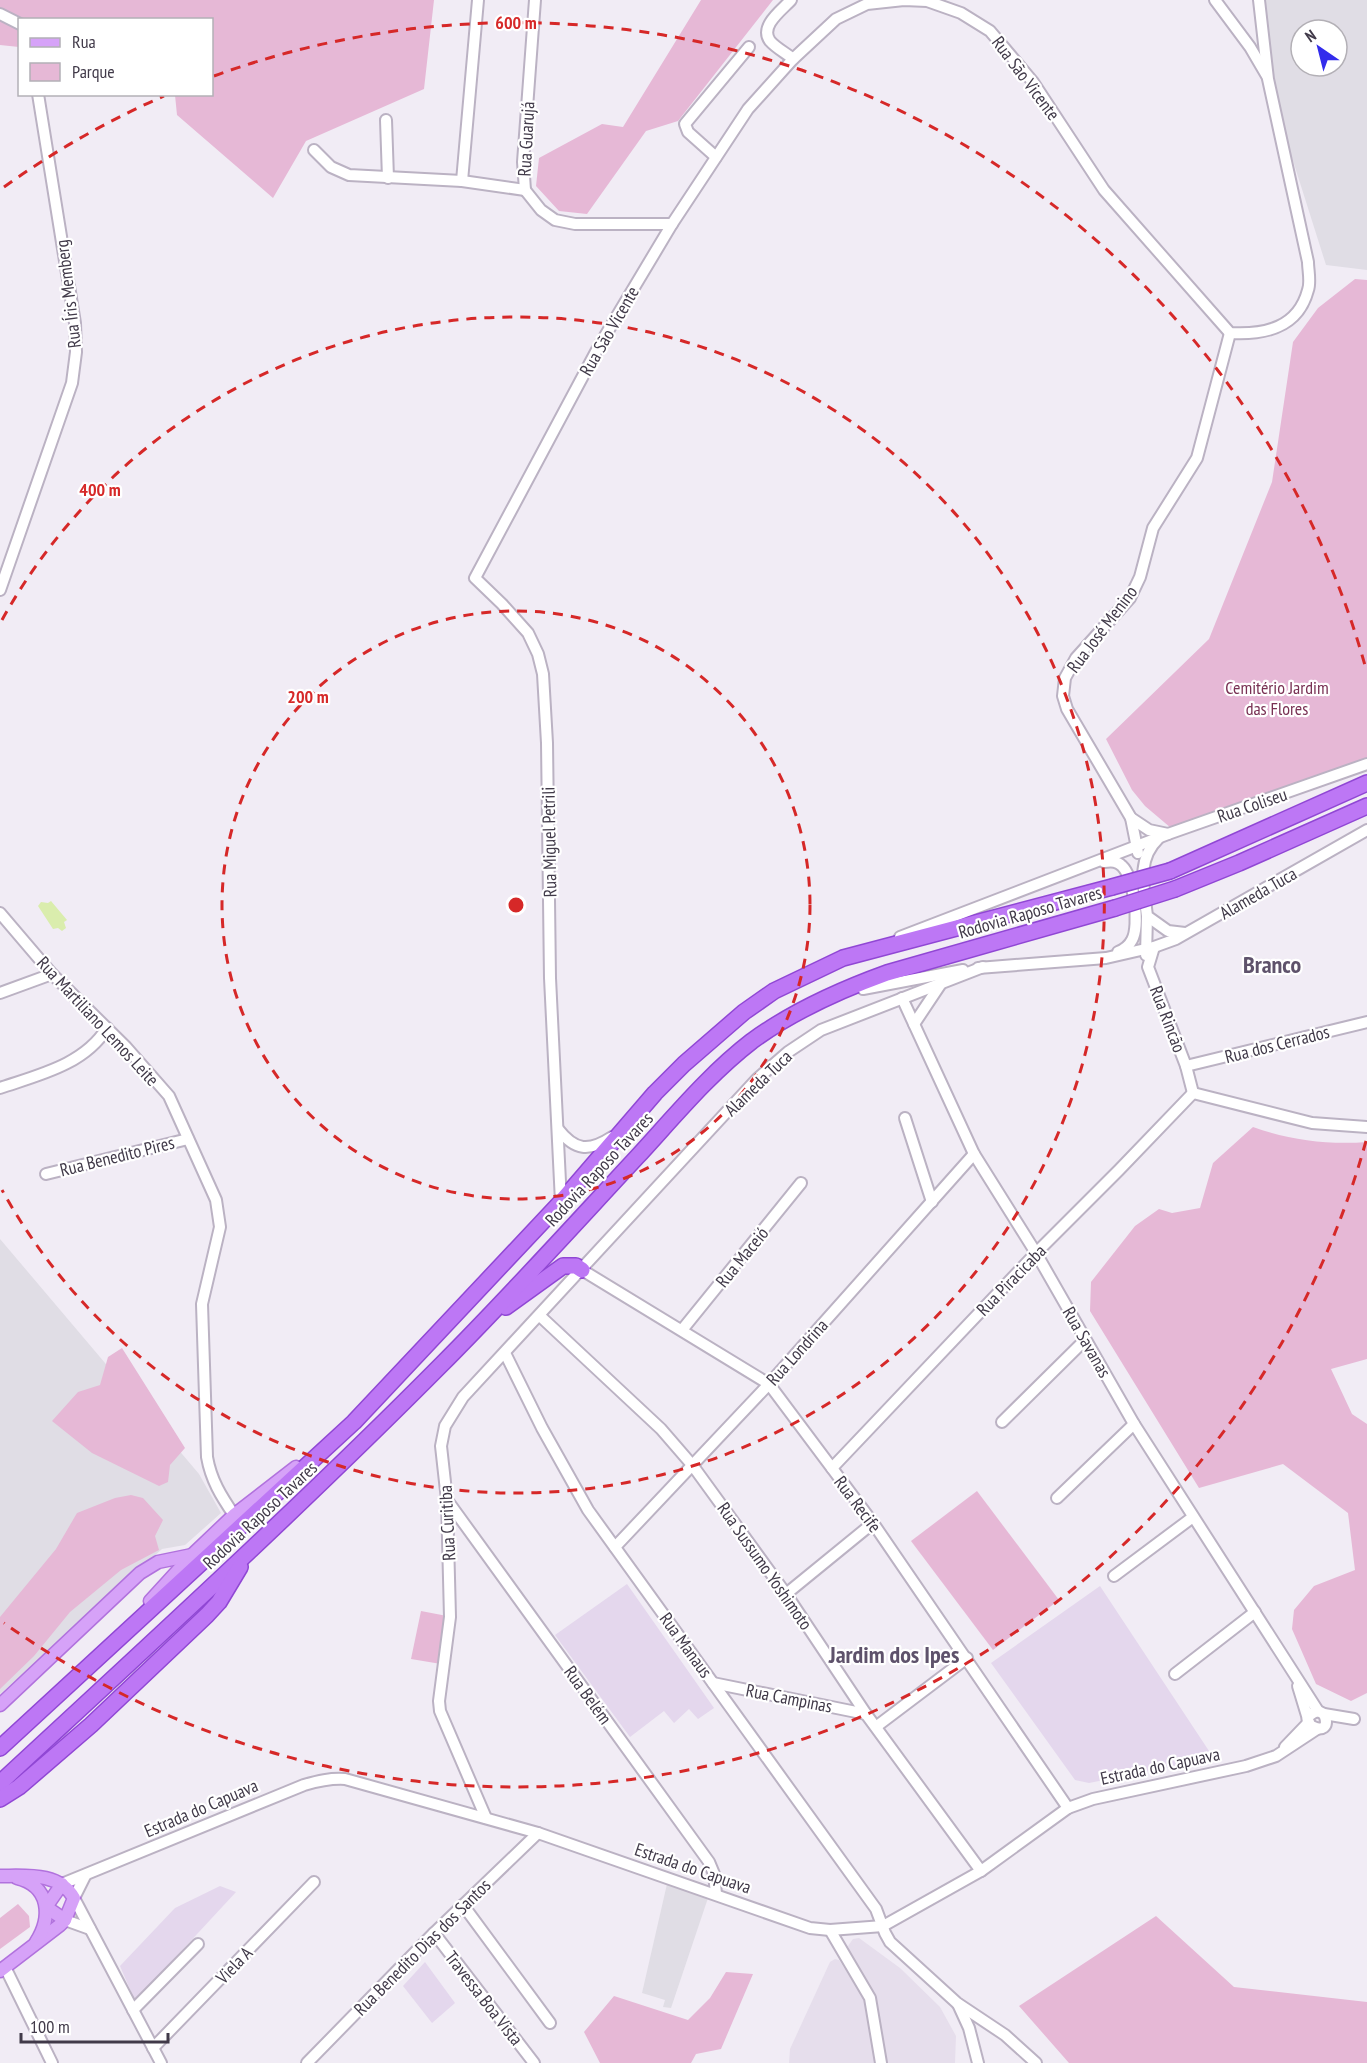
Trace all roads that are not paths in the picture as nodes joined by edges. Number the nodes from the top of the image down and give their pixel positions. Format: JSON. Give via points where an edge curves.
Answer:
{"nodes":[{"id":1,"x":478,"y":0,"type":"edge"},
{"id":2,"x":536,"y":0,"type":"edge"},
{"id":3,"x":790,"y":0,"type":"edge"},
{"id":4,"x":1215,"y":0,"type":"edge"},
{"id":5,"x":1259,"y":0,"type":"edge"},
{"id":6,"x":0,"y":15,"type":"edge"},
{"id":7,"x":18,"y":23,"type":"edge"},
{"id":8,"x":749,"y":47,"type":"dead end"},
{"id":9,"x":793,"y":60,"type":"junction"},
{"id":10,"x":1268,"y":79,"type":"junction"},
{"id":11,"x":38,"y":96,"type":"edge"},
{"id":12,"x":386,"y":120,"type":"dead end"},
{"id":13,"x":314,"y":150,"type":"dead end"},
{"id":14,"x":716,"y":156,"type":"junction"},
{"id":15,"x":388,"y":178,"type":"junction"},
{"id":16,"x":462,"y":181,"type":"junction"},
{"id":17,"x":525,"y":190,"type":"junction"},
{"id":18,"x":672,"y":224,"type":"junction"},
{"id":19,"x":1230,"y":333,"type":"junction"},
{"id":20,"x":475,"y":578,"type":"joint"},
{"id":21,"x":0,"y":590,"type":"edge"},
{"id":22,"x":1367,"y":764,"type":"edge"},
{"id":23,"x":1367,"y":783,"type":"edge"},
{"id":24,"x":1367,"y":806,"type":"edge"},
{"id":25,"x":1132,"y":822,"type":"junction"},
{"id":26,"x":1367,"y":830,"type":"edge"},
{"id":27,"x":1163,"y":836,"type":"junction"},
{"id":28,"x":1137,"y":846,"type":"junction"},
{"id":29,"x":1123,"y":851,"type":"junction"},
{"id":30,"x":1095,"y":863,"type":"junction"},
{"id":31,"x":1143,"y":870,"type":"junction"},
{"id":32,"x":0,"y":913,"type":"edge"},
{"id":33,"x":1147,"y":916,"type":"junction"},
{"id":34,"x":1188,"y":933,"type":"junction"},
{"id":35,"x":1150,"y":948,"type":"junction"},
{"id":36,"x":1126,"y":953,"type":"junction"},
{"id":37,"x":843,"y":958,"type":"junction"},
{"id":38,"x":1106,"y":958,"type":"junction"},
{"id":39,"x":983,"y":967,"type":"junction"},
{"id":40,"x":1148,"y":968,"type":"junction"},
{"id":41,"x":52,"y":974,"type":"junction"},
{"id":42,"x":941,"y":983,"type":"junction"},
{"id":43,"x":0,"y":993,"type":"edge"},
{"id":44,"x":902,"y":998,"type":"junction"},
{"id":45,"x":819,"y":1000,"type":"junction"},
{"id":46,"x":1367,"y":1022,"type":"edge"},
{"id":47,"x":914,"y":1024,"type":"junction"},
{"id":48,"x":107,"y":1028,"type":"junction"},
{"id":49,"x":1186,"y":1066,"type":"junction"},
{"id":50,"x":0,"y":1088,"type":"edge"},
{"id":51,"x":1193,"y":1093,"type":"junction"},
{"id":52,"x":905,"y":1118,"type":"dead end"},
{"id":53,"x":1367,"y":1127,"type":"edge"},
{"id":54,"x":626,"y":1129,"type":"junction"},
{"id":55,"x":558,"y":1130,"type":"junction"},
{"id":56,"x":188,"y":1139,"type":"junction"},
{"id":57,"x":974,"y":1154,"type":"junction"},
{"id":58,"x":45,"y":1174,"type":"dead end"},
{"id":59,"x":801,"y":1183,"type":"dead end"},
{"id":60,"x":561,"y":1202,"type":"junction"},
{"id":61,"x":933,"y":1202,"type":"junction"},
{"id":62,"x":1036,"y":1253,"type":"junction"},
{"id":63,"x":582,"y":1270,"type":"junction"},
{"id":64,"x":540,"y":1316,"type":"junction"},
{"id":65,"x":484,"y":1322,"type":"junction"},
{"id":66,"x":682,"y":1330,"type":"junction"},
{"id":67,"x":1085,"y":1340,"type":"junction"},
{"id":68,"x":505,"y":1353,"type":"junction"},
{"id":69,"x":769,"y":1384,"type":"junction"},
{"id":70,"x":354,"y":1422,"type":"junction"},
{"id":71,"x":1002,"y":1422,"type":"dead end"},
{"id":72,"x":1134,"y":1424,"type":"junction"},
{"id":73,"x":693,"y":1466,"type":"junction"},
{"id":74,"x":832,"y":1468,"type":"junction"},
{"id":75,"x":1058,"y":1498,"type":"dead end"},
{"id":76,"x":447,"y":1500,"type":"junction"},
{"id":77,"x":234,"y":1515,"type":"junction"},
{"id":78,"x":1193,"y":1517,"type":"junction"},
{"id":79,"x":873,"y":1523,"type":"junction"},
{"id":80,"x":615,"y":1547,"type":"junction"},
{"id":81,"x":248,"y":1554,"type":"junction"},
{"id":82,"x":192,"y":1555,"type":"junction"},
{"id":83,"x":1114,"y":1576,"type":"dead end"},
{"id":84,"x":786,"y":1594,"type":"junction"},
{"id":85,"x":1255,"y":1612,"type":"junction"},
{"id":86,"x":105,"y":1651,"type":"junction"},
{"id":87,"x":967,"y":1658,"type":"junction"},
{"id":88,"x":1175,"y":1674,"type":"dead end"},
{"id":89,"x":712,"y":1683,"type":"junction"},
{"id":90,"x":0,"y":1705,"type":"edge"},
{"id":91,"x":866,"y":1714,"type":"junction"},
{"id":92,"x":1367,"y":1719,"type":"edge"},
{"id":93,"x":1317,"y":1720,"type":"junction"},
{"id":94,"x":877,"y":1726,"type":"junction"},
{"id":95,"x":0,"y":1748,"type":"edge"},
{"id":96,"x":0,"y":1783,"type":"edge"},
{"id":97,"x":0,"y":1799,"type":"edge"},
{"id":98,"x":1068,"y":1808,"type":"junction"},
{"id":99,"x":486,"y":1818,"type":"junction"},
{"id":100,"x":538,"y":1833,"type":"junction"},
{"id":101,"x":981,"y":1871,"type":"junction"},
{"id":102,"x":5,"y":1876,"type":"edge"},
{"id":103,"x":85,"y":1876,"type":"junction"},
{"id":104,"x":314,"y":1882,"type":"dead end"},
{"id":105,"x":62,"y":1884,"type":"junction"},
{"id":106,"x":716,"y":1894,"type":"junction"},
{"id":107,"x":74,"y":1899,"type":"junction"},
{"id":108,"x":463,"y":1905,"type":"junction"},
{"id":109,"x":46,"y":1907,"type":"junction"},
{"id":110,"x":65,"y":1920,"type":"junction"},
{"id":111,"x":883,"y":1926,"type":"junction"},
{"id":112,"x":90,"y":1929,"type":"junction"},
{"id":113,"x":830,"y":1930,"type":"junction"},
{"id":114,"x":434,"y":1933,"type":"junction"},
{"id":115,"x":198,"y":1944,"type":"dead end"},
{"id":116,"x":32,"y":1948,"type":"junction"},
{"id":117,"x":2,"y":1969,"type":"edge"},
{"id":118,"x":957,"y":2003,"type":"junction"},
{"id":119,"x":133,"y":2010,"type":"junction"},
{"id":120,"x":550,"y":2023,"type":"dead end"},
{"id":121,"x":153,"y":2048,"type":"junction"},
{"id":122,"x":52,"y":2063,"type":"edge"},
{"id":123,"x":161,"y":2063,"type":"edge"},
{"id":124,"x":307,"y":2063,"type":"edge"},
{"id":125,"x":534,"y":2063,"type":"edge"},
{"id":126,"x":882,"y":2063,"type":"edge"},
{"id":127,"x":978,"y":2063,"type":"edge"},
{"id":128,"x":1036,"y":2063,"type":"edge"}],
"edges":[{"from":1,"to":16,"type":"street"},
{"from":2,"to":17,"type":"street","name":"Rua Guarujá","via":[[523,162]]},
{"from":3,"to":9,"type":"street","via":[[769,23],[767,33],[771,42]]},
{"from":4,"to":10,"type":"street"},
{"from":5,"to":10,"type":"street"},
{"from":6,"to":7,"type":"street"},
{"from":8,"to":14,"type":"street","via":[[685,124],[688,132]]},
{"from":9,"to":14,"type":"street","name":"Rua São Vicente","via":[[748,109]]},
{"from":9,"to":19,"type":"street","name":"Rua São Vicente","via":[[836,19],[867,4],[927,1],[969,17],[990,32],[1033,82],[1104,190]]},
{"from":10,"to":19,"type":"street","via":[[1308,262],[1309,288],[1298,313],[1281,326],[1249,334]]},
{"from":11,"to":21,"type":"street","name":"Rua Íris Memberg","via":[[75,323],[76,352],[72,383]]},
{"from":12,"to":15,"type":"street"},
{"from":13,"to":15,"type":"street","via":[[339,172]]},
{"from":14,"to":18,"type":"street","name":"Rua São Vicente"},
{"from":15,"to":16,"type":"street"},
{"from":16,"to":17,"type":"street"},
{"from":17,"to":18,"type":"street","name":"Rua Guarujá","via":[[555,220],[575,224]]},
{"from":18,"to":20,"type":"street","name":"Rua São Vicente","via":[[599,346]]},
{"from":19,"to":25,"type":"street","name":"Rua José Menino","via":[[1197,458],[1153,528],[1130,598],[1077,658],[1065,678],[1063,696],[1067,708]]},
{"from":20,"to":55,"type":"street","name":"Rua Miguel Petrili","via":[[528,633],[543,674]]},
{"from":22,"to":27,"type":"street","name":"Rua Coliseu"},
{"from":23,"to":37,"type":"highway","name":"Rodovia Raposo Tavares","bridge":true,"via":[[1170,871]]},
{"from":24,"to":45,"type":"highway","name":"Rodovia Raposo Tavares","bridge":true,"via":[[1175,889],[887,973]]},
{"from":25,"to":27,"type":"street"},
{"from":25,"to":28,"type":"street","name":"Rua José Menino"},
{"from":25,"to":29,"type":"street"},
{"from":26,"to":34,"type":"street","name":"Alameda Tuca"},
{"from":27,"to":28,"type":"street","name":"Rua Coliseu"},
{"from":27,"to":31,"type":"street","via":[[1150,847]]},
{"from":28,"to":29,"type":"street","name":"Rua Coliseu"},
{"from":28,"to":31,"type":"street","name":"Rua José Menino"},
{"from":29,"to":30,"type":"street","name":"Rua Coliseu"},
{"from":30,"to":37,"type":"street","name":"Rua Coliseu"},
{"from":30,"to":38,"type":"street","via":[[1113,861],[1126,870],[1136,912],[1132,941]]},
{"from":31,"to":33,"type":"street","name":"Rua José Menino"},
{"from":32,"to":41,"type":"street","name":"Rua Martiliano Lemos Leite"},
{"from":33,"to":34,"type":"street","via":[[1168,931]]},
{"from":33,"to":35,"type":"street","name":"Rua José Menino"},
{"from":34,"to":35,"type":"street","name":"Alameda Tuca"},
{"from":35,"to":36,"type":"street","name":"Alameda Tuca"},
{"from":35,"to":40,"type":"street"},
{"from":36,"to":38,"type":"street","name":"Alameda Tuca"},
{"from":36,"to":40,"type":"street"},
{"from":37,"to":54,"type":"highway","name":"Rodovia Raposo Tavares","via":[[774,991],[744,1012],[684,1064]]},
{"from":38,"to":39,"type":"street","name":"Alameda Tuca"},
{"from":39,"to":42,"type":"street","name":"Alameda Tuca"},
{"from":39,"to":45,"type":"street","name":"Alameda Tuca"},
{"from":40,"to":49,"type":"street","name":"Rua Rincão"},
{"from":41,"to":43,"type":"street"},
{"from":41,"to":48,"type":"street","name":"Rua Martiliano Lemos Leite"},
{"from":42,"to":44,"type":"street","name":"Alameda Tuca"},
{"from":42,"to":47,"type":"street"},
{"from":44,"to":47,"type":"street","name":"Rua Savanas"},
{"from":44,"to":63,"type":"street","name":"Alameda Tuca","via":[[821,1030],[788,1052],[757,1079]]},
{"from":45,"to":65,"type":"highway","name":"Rodovia Raposo Tavares","via":[[753,1041],[728,1062]]},
{"from":46,"to":49,"type":"street","name":"Rua dos Cerrados"},
{"from":47,"to":57,"type":"street","name":"Rua Savanas"},
{"from":48,"to":50,"type":"street","via":[[87,1050],[53,1071]]},
{"from":48,"to":56,"type":"street","name":"Rua Martiliano Lemos Leite","via":[[169,1096]]},
{"from":49,"to":51,"type":"street","name":"Rua Rincão"},
{"from":51,"to":53,"type":"street","via":[[1312,1123]]},
{"from":51,"to":62,"type":"street","name":"Rua Piracicaba"},
{"from":52,"to":61,"type":"street"},
{"from":54,"to":55,"type":"street","via":[[599,1145],[588,1146],[569,1143]]},
{"from":54,"to":60,"type":"highway","name":"Rodovia Raposo Tavares"},
{"from":55,"to":60,"type":"street","name":"Rua Miguel Petrili"},
{"from":56,"to":58,"type":"street","name":"Rua Benedito Pires"},
{"from":56,"to":77,"type":"street","name":"Rua Martiliano Lemos Leite","via":[[216,1200],[219,1217],[202,1304],[207,1457],[216,1487]]},
{"from":57,"to":61,"type":"street","name":"Rua Londrina"},
{"from":57,"to":62,"type":"street","name":"Rua Savanas"},
{"from":59,"to":66,"type":"street","name":"Rua Maceió"},
{"from":60,"to":70,"type":"highway","name":"Rodovia Raposo Tavares"},
{"from":61,"to":69,"type":"street","name":"Rua Londrina"},
{"from":62,"to":67,"type":"street","name":"Rua Savanas"},
{"from":62,"to":74,"type":"street","name":"Rua Piracicaba"},
{"from":63,"to":64,"type":"street","name":"Rua Curitiba"},
{"from":63,"to":65,"type":"highway","via":[[563,1266]]},
{"from":63,"to":66,"type":"street","name":"Rua Recife"},
{"from":64,"to":68,"type":"street","name":"Rua Curitiba"},
{"from":64,"to":73,"type":"street","name":"Rua Sussumo Yoshimoto","via":[[661,1429]]},
{"from":65,"to":81,"type":"highway","name":"Rodovia Raposo Tavares"},
{"from":66,"to":69,"type":"street","name":"Rua Recife"},
{"from":67,"to":71,"type":"street"},
{"from":67,"to":72,"type":"street","name":"Rua Savanas"},
{"from":68,"to":76,"type":"street","name":"Rua Curitiba","via":[[463,1397],[445,1426],[441,1446]]},
{"from":68,"to":80,"type":"street","name":"Rua Manaus","via":[[583,1501]]},
{"from":69,"to":73,"type":"street","name":"Rua Londrina"},
{"from":69,"to":74,"type":"street","name":"Rua Recife"},
{"from":70,"to":77,"type":"main road"},
{"from":70,"to":86,"type":"highway","name":"Rodovia Raposo Tavares"},
{"from":72,"to":75,"type":"street"},
{"from":72,"to":78,"type":"street","name":"Rua Savanas"},
{"from":73,"to":80,"type":"street","name":"Rua Londrina"},
{"from":73,"to":84,"type":"street","name":"Rua Sussumo Yoshimoto"},
{"from":74,"to":79,"type":"street","name":"Rua Recife"},
{"from":76,"to":99,"type":"street","name":"Rua Curitiba","via":[[450,1617],[440,1711]]},
{"from":76,"to":106,"type":"street","name":"Rua Belém","via":[[709,1862]]},
{"from":77,"to":82,"type":"main road"},
{"from":78,"to":83,"type":"street"},
{"from":78,"to":85,"type":"street","name":"Rua Savanas"},
{"from":79,"to":84,"type":"street"},
{"from":79,"to":87,"type":"street","name":"Rua Recife"},
{"from":80,"to":89,"type":"street","name":"Rua Manaus"},
{"from":81,"to":96,"type":"highway","name":"Rodovia Raposo Tavares"},
{"from":81,"to":97,"type":"highway","via":[[207,1615],[84,1731]]},
{"from":82,"to":86,"type":"main road"},
{"from":82,"to":90,"type":"main road","via":[[158,1562],[140,1572]]},
{"from":84,"to":91,"type":"street","name":"Rua Sussumo Yoshimoto"},
{"from":85,"to":88,"type":"street"},
{"from":85,"to":93,"type":"street","name":"Rua Savanas"},
{"from":86,"to":95,"type":"highway","name":"Rodovia Raposo Tavares"},
{"from":87,"to":94,"type":"street"},
{"from":87,"to":98,"type":"street","name":"Rua Recife"},
{"from":89,"to":91,"type":"street","name":"Rua Campinas"},
{"from":89,"to":111,"type":"street","name":"Rua Manaus","via":[[876,1909]]},
{"from":91,"to":94,"type":"street","name":"Rua Sussumo Yoshimoto"},
{"from":92,"to":93,"type":"street"},
{"from":93,"to":98,"type":"street","name":"Estrada do Capuava","via":[[1276,1756]]},
{"from":94,"to":101,"type":"street","name":"Rua Sussumo Yoshimoto"},
{"from":98,"to":101,"type":"street","name":"Estrada do Capuava"},
{"from":99,"to":100,"type":"street","name":"Estrada do Capuava"},
{"from":99,"to":103,"type":"street","name":"Estrada do Capuava","via":[[345,1779],[322,1779]]},
{"from":100,"to":106,"type":"street","name":"Estrada do Capuava"},
{"from":100,"to":108,"type":"street","name":"Rua Benedito Dias dos Santos"},
{"from":101,"to":111,"type":"street","name":"Estrada do Capuava"},
{"from":102,"to":105,"type":"main road","via":[[38,1876]]},
{"from":102,"to":109,"type":"main road","via":[[32,1884]]},
{"from":103,"to":105,"type":"street","name":"Estrada do Capuava"},
{"from":103,"to":107,"type":"street"},
{"from":104,"to":121,"type":"street","name":"Viela A"},
{"from":105,"to":107,"type":"main road"},
{"from":105,"to":109,"type":"main road"},
{"from":106,"to":113,"type":"street","name":"Estrada do Capuava","via":[[810,1928]]},
{"from":107,"to":110,"type":"main road"},
{"from":107,"to":112,"type":"street"},
{"from":108,"to":114,"type":"street","name":"Rua Benedito Dias dos Santos"},
{"from":108,"to":120,"type":"street","name":"Travessa Boa Vista"},
{"from":109,"to":110,"type":"main road"},
{"from":109,"to":116,"type":"main road","via":[[43,1931]]},
{"from":110,"to":112,"type":"street"},
{"from":110,"to":116,"type":"main road"},
{"from":111,"to":113,"type":"street","name":"Estrada do Capuava"},
{"from":111,"to":118,"type":"street","name":"Rua Manaus","via":[[890,1942]]},
{"from":112,"to":119,"type":"street"},
{"from":113,"to":126,"type":"street","via":[[870,1998]]},
{"from":114,"to":124,"type":"street","name":"Rua Benedito Dias dos Santos"},
{"from":114,"to":125,"type":"street","name":"Travessa Boa Vista"},
{"from":115,"to":119,"type":"street"},
{"from":116,"to":117,"type":"main road"},
{"from":117,"to":122,"type":"street"},
{"from":118,"to":127,"type":"street","via":[[969,2028]]},
{"from":118,"to":128,"type":"street","via":[[1005,2035]]},
{"from":119,"to":121,"type":"street"},
{"from":121,"to":123,"type":"street"}]}
